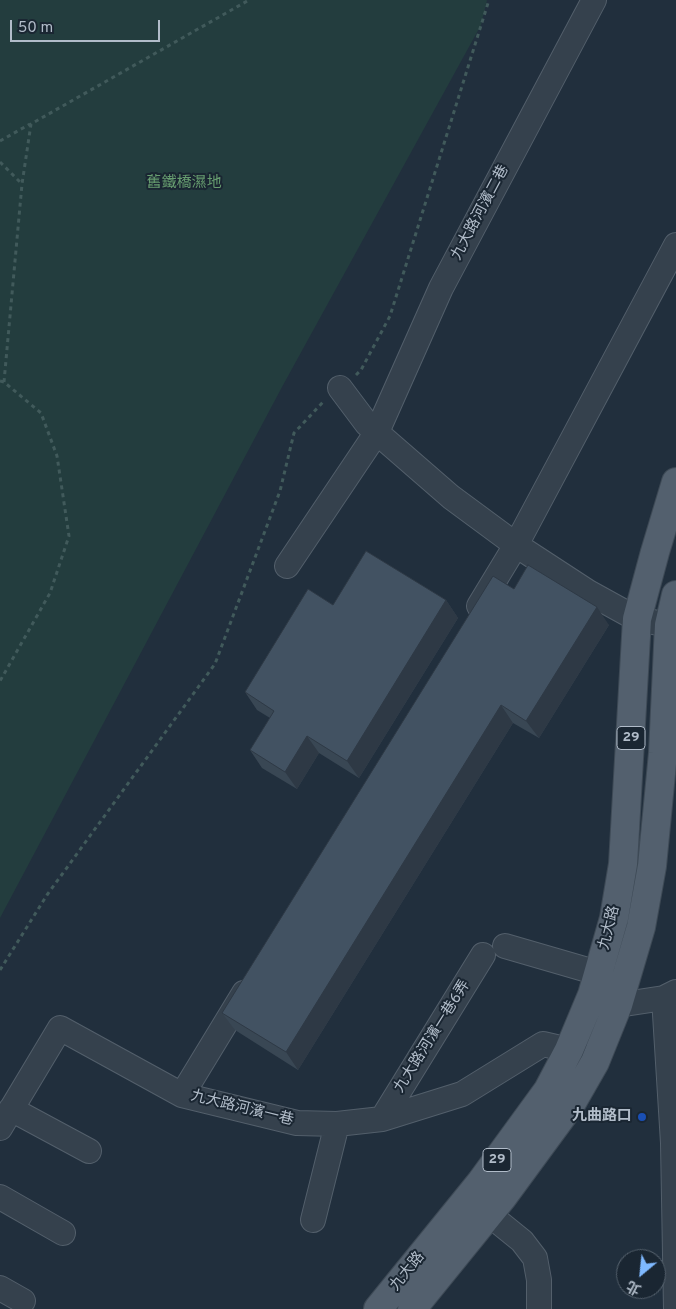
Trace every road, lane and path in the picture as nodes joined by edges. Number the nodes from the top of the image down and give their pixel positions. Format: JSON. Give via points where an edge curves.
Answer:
{"nodes":[{"id":1,"x":249,"y":0,"type":"edge"},
{"id":2,"x":489,"y":0,"type":"edge"},
{"id":3,"x":594,"y":0,"type":"edge"},
{"id":4,"x":30,"y":124,"type":"junction"},
{"id":5,"x":0,"y":141,"type":"edge"},
{"id":6,"x":0,"y":162,"type":"edge"},
{"id":7,"x":22,"y":184,"type":"junction"},
{"id":8,"x":676,"y":245,"type":"edge"},
{"id":9,"x":2,"y":381,"type":"edge"},
{"id":10,"x":340,"y":388,"type":"junction"},
{"id":11,"x":377,"y":432,"type":"junction"},
{"id":12,"x":676,"y":482,"type":"edge"},
{"id":13,"x":516,"y":545,"type":"junction"},
{"id":14,"x":287,"y":566,"type":"dead end"},
{"id":15,"x":676,"y":595,"type":"edge"},
{"id":16,"x":637,"y":620,"type":"junction"},
{"id":17,"x":470,"y":621,"type":"edge"},
{"id":18,"x":672,"y":624,"type":"edge"},
{"id":19,"x":0,"y":681,"type":"edge"},
{"id":20,"x":505,"y":946,"type":"dead end"},
{"id":21,"x":483,"y":955,"type":"dead end"},
{"id":22,"x":0,"y":970,"type":"edge"},
{"id":23,"x":254,"y":976,"type":"edge"},
{"id":24,"x":595,"y":984,"type":"junction"},
{"id":25,"x":670,"y":995,"type":"edge"},
{"id":26,"x":618,"y":1005,"type":"junction"},
{"id":27,"x":569,"y":1050,"type":"junction"},
{"id":28,"x":595,"y":1062,"type":"junction"},
{"id":29,"x":672,"y":1063,"type":"edge"},
{"id":30,"x":182,"y":1095,"type":"junction"},
{"id":31,"x":6,"y":1118,"type":"edge"},
{"id":32,"x":382,"y":1119,"type":"junction"},
{"id":33,"x":337,"y":1124,"type":"junction"},
{"id":34,"x":675,"y":1143,"type":"edge"},
{"id":35,"x":89,"y":1151,"type":"dead end"},
{"id":36,"x":0,"y":1197,"type":"edge"},
{"id":37,"x":479,"y":1206,"type":"junction"},
{"id":38,"x":313,"y":1220,"type":"dead end"},
{"id":39,"x":63,"y":1233,"type":"dead end"},
{"id":40,"x":0,"y":1288,"type":"edge"},
{"id":41,"x":23,"y":1301,"type":"dead end"},
{"id":42,"x":378,"y":1309,"type":"edge"},
{"id":43,"x":412,"y":1309,"type":"edge"},
{"id":44,"x":538,"y":1309,"type":"edge"},
{"id":45,"x":676,"y":1309,"type":"edge"}],
"edges":[{"from":1,"to":4,"type":"path"},
{"from":2,"to":10,"type":"path","via":[[390,316],[361,370]]},
{"from":3,"to":11,"type":"street","name":"九大路河濱二巷","via":[[441,288]]},
{"from":4,"to":5,"type":"path"},
{"from":4,"to":7,"type":"path"},
{"from":6,"to":7,"type":"path"},
{"from":7,"to":9,"type":"path"},
{"from":8,"to":13,"type":"street"},
{"from":9,"to":19,"type":"path","via":[[41,413],[57,456],[69,536],[50,593]]},
{"from":10,"to":11,"type":"street","via":[[367,424]]},
{"from":10,"to":22,"type":"path","via":[[294,433],[280,491],[215,664],[46,895]]},
{"from":11,"to":13,"type":"street","via":[[451,497]]},
{"from":11,"to":14,"type":"street","name":"九大路河濱二巷"},
{"from":12,"to":16,"type":"main road","name":"九大路","number":"29"},
{"from":13,"to":16,"type":"street"},
{"from":13,"to":17,"type":"street"},
{"from":15,"to":18,"type":"main road","name":"九大路","number":"29"},
{"from":16,"to":18,"type":"street"},
{"from":16,"to":24,"type":"main road","name":"九大路","number":"29","via":[[623,864],[614,918]]},
{"from":18,"to":26,"type":"main road","name":"九大路","number":"29","via":[[652,866],[641,927]]},
{"from":20,"to":24,"type":"street"},
{"from":21,"to":32,"type":"street","name":"九大路河濱一巷6弄"},
{"from":23,"to":30,"type":"street"},
{"from":24,"to":26,"type":"street"},
{"from":24,"to":27,"type":"main road","name":"九大路","number":"29"},
{"from":25,"to":26,"type":"street"},
{"from":25,"to":29,"type":"street"},
{"from":26,"to":28,"type":"main road","name":"九大路","number":"29"},
{"from":27,"to":28,"type":"street","name":"九大路河濱一巷"},
{"from":27,"to":32,"type":"street","name":"九大路河濱一巷","via":[[543,1044],[462,1094]]},
{"from":27,"to":37,"type":"main road","name":"九大路","number":"29"},
{"from":28,"to":37,"type":"main road","name":"九大路","number":"29","via":[[571,1104]]},
{"from":29,"to":34,"type":"street"},
{"from":30,"to":31,"type":"street","name":"九大路河濱一巷","via":[[60,1028]]},
{"from":30,"to":33,"type":"street","name":"九大路河濱一巷","via":[[297,1123]]},
{"from":31,"to":35,"type":"street"},
{"from":32,"to":33,"type":"street","name":"九大路河濱一巷"},
{"from":33,"to":38,"type":"street"},
{"from":34,"to":45,"type":"street"},
{"from":36,"to":39,"type":"street"},
{"from":37,"to":42,"type":"main road","name":"九大路","number":"29"},
{"from":37,"to":43,"type":"main road","name":"九大路","number":"29"},
{"from":37,"to":44,"type":"street","via":[[522,1241],[535,1258],[539,1280]]},
{"from":40,"to":41,"type":"street"}]}
